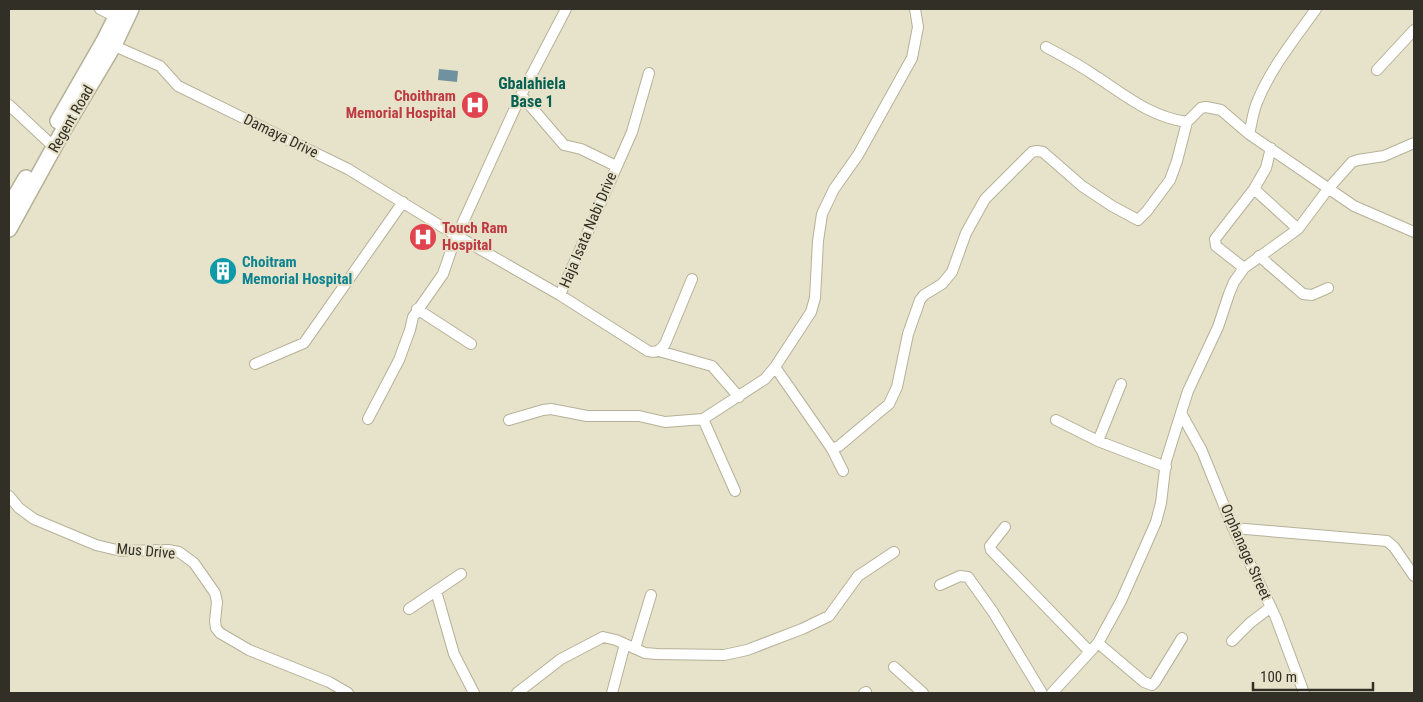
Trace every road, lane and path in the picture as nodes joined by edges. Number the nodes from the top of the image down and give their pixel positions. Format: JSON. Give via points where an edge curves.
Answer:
{"nodes":[{"id":1,"x":100,"y":9,"type":"edge"},
{"id":2,"x":566,"y":9,"type":"edge"},
{"id":3,"x":915,"y":9,"type":"edge"},
{"id":4,"x":1316,"y":9,"type":"edge"},
{"id":5,"x":123,"y":14,"type":"edge"},
{"id":6,"x":1414,"y":30,"type":"edge"},
{"id":7,"x":109,"y":43,"type":"junction"},
{"id":8,"x":1046,"y":47,"type":"dead end"},
{"id":9,"x":1377,"y":70,"type":"dead end"},
{"id":10,"x":649,"y":73,"type":"dead end"},
{"id":11,"x":521,"y":95,"type":"junction"},
{"id":12,"x":9,"y":105,"type":"edge"},
{"id":13,"x":1187,"y":122,"type":"junction"},
{"id":14,"x":1249,"y":134,"type":"junction"},
{"id":15,"x":1414,"y":143,"type":"edge"},
{"id":16,"x":50,"y":144,"type":"junction"},
{"id":17,"x":1271,"y":148,"type":"junction"},
{"id":18,"x":616,"y":166,"type":"junction"},
{"id":19,"x":1254,"y":189,"type":"junction"},
{"id":20,"x":1328,"y":189,"type":"junction"},
{"id":21,"x":403,"y":202,"type":"junction"},
{"id":22,"x":9,"y":207,"type":"edge"},
{"id":23,"x":9,"y":229,"type":"edge"},
{"id":24,"x":1298,"y":229,"type":"junction"},
{"id":25,"x":1414,"y":232,"type":"edge"},
{"id":26,"x":457,"y":236,"type":"junction"},
{"id":27,"x":1259,"y":256,"type":"junction"},
{"id":28,"x":1244,"y":268,"type":"junction"},
{"id":29,"x":692,"y":279,"type":"dead end"},
{"id":30,"x":1328,"y":288,"type":"dead end"},
{"id":31,"x":560,"y":295,"type":"junction"},
{"id":32,"x":417,"y":309,"type":"junction"},
{"id":33,"x":471,"y":344,"type":"dead end"},
{"id":34,"x":659,"y":351,"type":"junction"},
{"id":35,"x":255,"y":364,"type":"dead end"},
{"id":36,"x":775,"y":367,"type":"junction"},
{"id":37,"x":1121,"y":384,"type":"dead end"},
{"id":38,"x":739,"y":397,"type":"junction"},
{"id":39,"x":1181,"y":413,"type":"junction"},
{"id":40,"x":368,"y":419,"type":"dead end"},
{"id":41,"x":703,"y":419,"type":"junction"},
{"id":42,"x":509,"y":420,"type":"dead end"},
{"id":43,"x":1056,"y":420,"type":"dead end"},
{"id":44,"x":1098,"y":441,"type":"junction"},
{"id":45,"x":832,"y":449,"type":"junction"},
{"id":46,"x":1166,"y":467,"type":"junction"},
{"id":47,"x":843,"y":471,"type":"dead end"},
{"id":48,"x":735,"y":491,"type":"dead end"},
{"id":49,"x":9,"y":496,"type":"edge"},
{"id":50,"x":1005,"y":527,"type":"dead end"},
{"id":51,"x":1233,"y":528,"type":"junction"},
{"id":52,"x":894,"y":552,"type":"dead end"},
{"id":53,"x":461,"y":574,"type":"dead end"},
{"id":54,"x":1414,"y":576,"type":"edge"},
{"id":55,"x":940,"y":585,"type":"dead end"},
{"id":56,"x":436,"y":591,"type":"junction"},
{"id":57,"x":651,"y":595,"type":"dead end"},
{"id":58,"x":1271,"y":607,"type":"junction"},
{"id":59,"x":409,"y":609,"type":"dead end"},
{"id":60,"x":1182,"y":638,"type":"dead end"},
{"id":61,"x":1232,"y":641,"type":"dead end"},
{"id":62,"x":1098,"y":643,"type":"junction"},
{"id":63,"x":630,"y":646,"type":"junction"},
{"id":64,"x":1090,"y":652,"type":"junction"},
{"id":65,"x":894,"y":666,"type":"dead end"},
{"id":66,"x":348,"y":693,"type":"edge"},
{"id":67,"x":474,"y":693,"type":"edge"},
{"id":68,"x":517,"y":693,"type":"edge"},
{"id":69,"x":612,"y":693,"type":"edge"},
{"id":70,"x":923,"y":693,"type":"edge"},
{"id":71,"x":1042,"y":693,"type":"edge"},
{"id":72,"x":1052,"y":693,"type":"edge"},
{"id":73,"x":1304,"y":693,"type":"edge"}],
"edges":[{"from":1,"to":5,"type":"street"},
{"from":2,"to":11,"type":"street"},
{"from":3,"to":36,"type":"street","via":[[918,27],[912,58],[822,214],[811,312]]},
{"from":4,"to":14,"type":"street","via":[[1263,89]]},
{"from":5,"to":7,"type":"main road","name":"Regent Road"},
{"from":6,"to":9,"type":"street"},
{"from":7,"to":16,"type":"main road","name":"Regent Road"},
{"from":7,"to":21,"type":"street","name":"Damaya Drive","via":[[160,66],[178,86],[348,169]]},
{"from":8,"to":13,"type":"street","via":[[1145,109]]},
{"from":10,"to":18,"type":"street","name":"Haja Isata Nabi Drive","via":[[632,132]]},
{"from":11,"to":18,"type":"street","name":"Haja Isata Nabi Drive","via":[[564,144]]},
{"from":11,"to":26,"type":"street"},
{"from":12,"to":16,"type":"street"},
{"from":13,"to":14,"type":"street","via":[[1201,108],[1213,108],[1221,110]]},
{"from":13,"to":45,"type":"street","via":[[1170,180],[1138,220],[1082,186],[1043,152],[1037,151],[1026,157],[979,207],[952,272],[920,300],[908,334],[897,387],[889,404]]},
{"from":14,"to":17,"type":"street"},
{"from":15,"to":20,"type":"street","via":[[1384,156],[1352,162]]},
{"from":16,"to":22,"type":"main road","name":"Regent Road"},
{"from":16,"to":23,"type":"main road","name":"Regent Road"},
{"from":17,"to":19,"type":"street","via":[[1266,168]]},
{"from":17,"to":20,"type":"street"},
{"from":18,"to":31,"type":"street","name":"Haja Isata Nabi Drive"},
{"from":19,"to":24,"type":"street"},
{"from":19,"to":28,"type":"street","via":[[1215,239],[1216,246]]},
{"from":20,"to":24,"type":"street"},
{"from":20,"to":25,"type":"street","via":[[1354,206]]},
{"from":21,"to":26,"type":"street","name":"Damaya Drive"},
{"from":21,"to":35,"type":"street","via":[[304,343]]},
{"from":24,"to":27,"type":"street"},
{"from":26,"to":31,"type":"street","name":"Damaya Drive"},
{"from":26,"to":32,"type":"street","via":[[443,274]]},
{"from":27,"to":28,"type":"street"},
{"from":27,"to":30,"type":"street","via":[[1303,294],[1312,295]]},
{"from":28,"to":39,"type":"street","via":[[1228,294],[1218,327]]},
{"from":29,"to":34,"type":"street"},
{"from":31,"to":34,"type":"street","name":"Damaya Drive","via":[[648,351]]},
{"from":32,"to":33,"type":"street"},
{"from":32,"to":40,"type":"street","via":[[399,360]]},
{"from":34,"to":38,"type":"street","name":"Damaya Drive","via":[[712,366]]},
{"from":36,"to":38,"type":"street","via":[[765,379]]},
{"from":36,"to":45,"type":"street"},
{"from":37,"to":44,"type":"street"},
{"from":38,"to":41,"type":"street"},
{"from":39,"to":46,"type":"street"},
{"from":39,"to":51,"type":"street","name":"Orphanage Street","via":[[1202,451]]},
{"from":41,"to":42,"type":"street","via":[[665,422],[639,416],[587,416],[551,409]]},
{"from":41,"to":48,"type":"street"},
{"from":43,"to":44,"type":"street"},
{"from":44,"to":46,"type":"street"},
{"from":45,"to":47,"type":"street"},
{"from":46,"to":62,"type":"street","via":[[1156,522],[1121,602]]},
{"from":49,"to":66,"type":"street","name":"Mus Drive","via":[[34,519],[96,545],[121,551],[179,552],[194,563],[215,593],[215,621],[220,633],[249,650],[329,682]]},
{"from":50,"to":64,"type":"street","via":[[990,546],[991,550]]},
{"from":51,"to":54,"type":"street","via":[[1387,541]]},
{"from":51,"to":58,"type":"street","name":"Orphanage Street"},
{"from":52,"to":63,"type":"street","via":[[858,576],[829,616],[802,630],[747,650],[724,655],[674,655],[645,652]]},
{"from":53,"to":56,"type":"street"},
{"from":55,"to":71,"type":"street","via":[[960,576],[968,577]]},
{"from":56,"to":59,"type":"street"},
{"from":56,"to":67,"type":"street","via":[[454,654]]},
{"from":57,"to":63,"type":"street"},
{"from":58,"to":61,"type":"street"},
{"from":58,"to":73,"type":"street","name":"Orphanage Street"},
{"from":60,"to":62,"type":"street","via":[[1152,685],[1144,682]]},
{"from":62,"to":64,"type":"street"},
{"from":63,"to":68,"type":"street","via":[[603,637],[562,660]]},
{"from":63,"to":69,"type":"street"},
{"from":64,"to":72,"type":"street"},
{"from":65,"to":70,"type":"street"}]}
